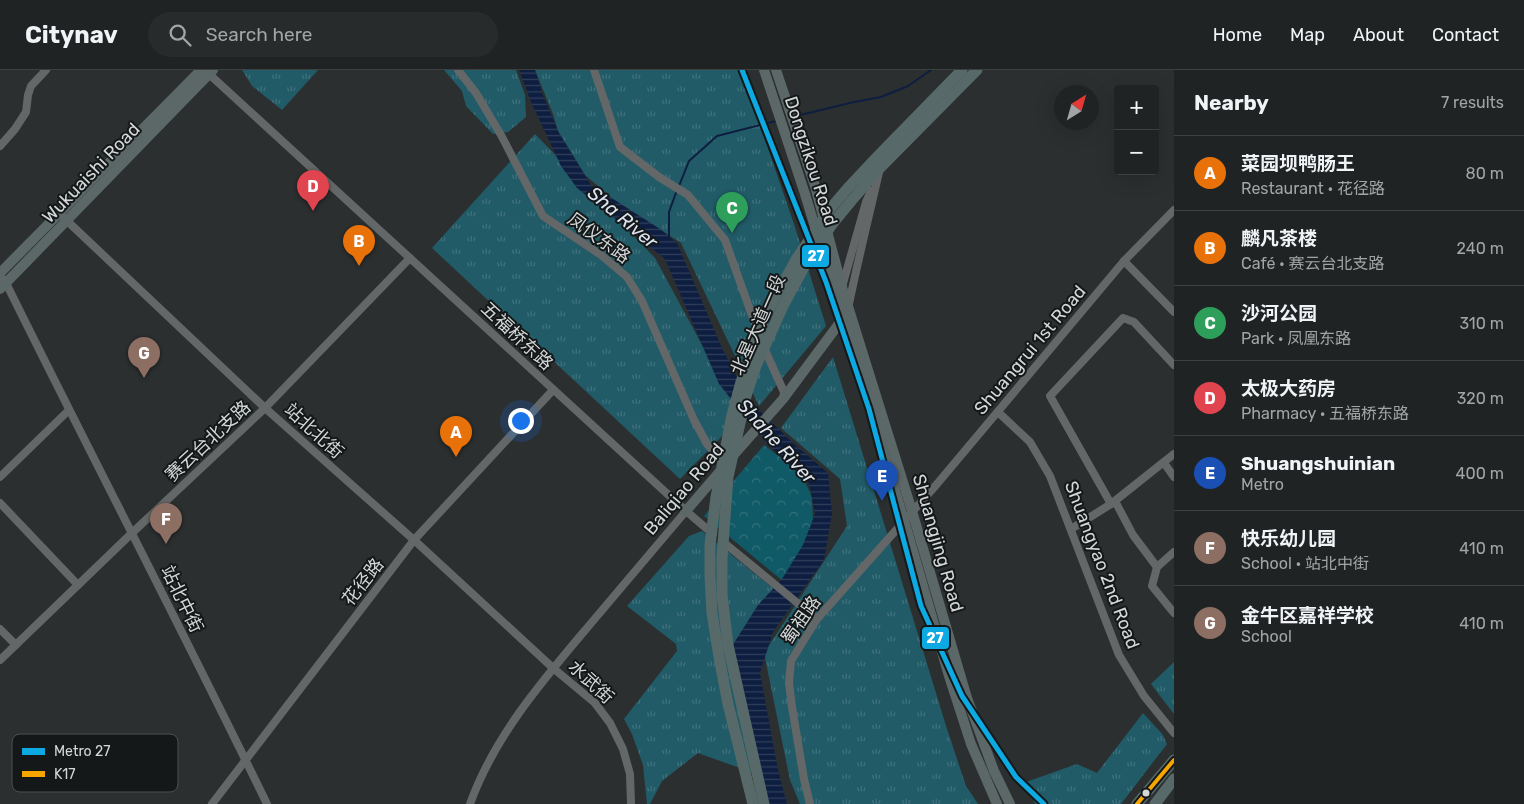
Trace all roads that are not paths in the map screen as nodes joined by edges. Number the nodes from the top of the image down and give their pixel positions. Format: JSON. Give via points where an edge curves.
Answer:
{"nodes":[{"id":1,"x":46,"y":70,"type":"edge"},
{"id":2,"x":458,"y":70,"type":"edge"},
{"id":3,"x":594,"y":70,"type":"edge"},
{"id":4,"x":764,"y":70,"type":"edge"},
{"id":5,"x":776,"y":70,"type":"edge"},
{"id":6,"x":955,"y":70,"type":"edge"},
{"id":7,"x":962,"y":70,"type":"edge"},
{"id":8,"x":966,"y":70,"type":"edge"},
{"id":9,"x":977,"y":70,"type":"edge"},
{"id":10,"x":206,"y":72,"type":"edge"},
{"id":11,"x":0,"y":146,"type":"edge"},
{"id":12,"x":878,"y":175,"type":"junction"},
{"id":13,"x":1174,"y":210,"type":"edge"},
{"id":14,"x":59,"y":213,"type":"junction"},
{"id":15,"x":67,"y":221,"type":"junction"},
{"id":16,"x":410,"y":258,"type":"junction"},
{"id":17,"x":1124,"y":261,"type":"junction"},
{"id":18,"x":2,"y":280,"type":"edge"},
{"id":19,"x":842,"y":287,"type":"junction"},
{"id":20,"x":849,"y":304,"type":"junction"},
{"id":21,"x":1174,"y":312,"type":"edge"},
{"id":22,"x":842,"y":320,"type":"junction"},
{"id":23,"x":1174,"y":365,"type":"edge"},
{"id":24,"x":554,"y":390,"type":"junction"},
{"id":25,"x":783,"y":399,"type":"junction"},
{"id":26,"x":265,"y":408,"type":"junction"},
{"id":27,"x":69,"y":410,"type":"junction"},
{"id":28,"x":998,"y":412,"type":"junction"},
{"id":29,"x":1174,"y":454,"type":"edge"},
{"id":30,"x":1164,"y":463,"type":"junction"},
{"id":31,"x":725,"y":465,"type":"junction"},
{"id":32,"x":0,"y":477,"type":"edge"},
{"id":33,"x":1174,"y":477,"type":"edge"},
{"id":34,"x":1113,"y":502,"type":"junction"},
{"id":35,"x":0,"y":503,"type":"edge"},
{"id":36,"x":686,"y":511,"type":"junction"},
{"id":37,"x":912,"y":511,"type":"junction"},
{"id":38,"x":904,"y":520,"type":"junction"},
{"id":39,"x":1071,"y":529,"type":"junction"},
{"id":40,"x":132,"y":533,"type":"junction"},
{"id":41,"x":414,"y":540,"type":"junction"},
{"id":42,"x":1174,"y":552,"type":"edge"},
{"id":43,"x":1157,"y":567,"type":"junction"},
{"id":44,"x":78,"y":586,"type":"junction"},
{"id":45,"x":1174,"y":613,"type":"edge"},
{"id":46,"x":817,"y":619,"type":"junction"},
{"id":47,"x":0,"y":629,"type":"edge"},
{"id":48,"x":16,"y":645,"type":"junction"},
{"id":49,"x":0,"y":660,"type":"edge"},
{"id":50,"x":553,"y":668,"type":"junction"},
{"id":51,"x":1174,"y":733,"type":"edge"},
{"id":52,"x":1174,"y":756,"type":"edge"},
{"id":53,"x":245,"y":760,"type":"junction"},
{"id":54,"x":1174,"y":760,"type":"edge"},
{"id":55,"x":1174,"y":779,"type":"edge"},
{"id":56,"x":1174,"y":783,"type":"edge"},
{"id":57,"x":212,"y":804,"type":"edge"},
{"id":58,"x":267,"y":804,"type":"edge"},
{"id":59,"x":470,"y":804,"type":"edge"},
{"id":60,"x":631,"y":804,"type":"edge"},
{"id":61,"x":753,"y":804,"type":"edge"},
{"id":62,"x":764,"y":804,"type":"edge"},
{"id":63,"x":810,"y":804,"type":"edge"},
{"id":64,"x":997,"y":804,"type":"edge"},
{"id":65,"x":1010,"y":804,"type":"edge"},
{"id":66,"x":1138,"y":804,"type":"edge"},
{"id":67,"x":1156,"y":804,"type":"edge"}],
"edges":[{"from":1,"to":11,"type":"street","via":[[31,86],[26,112]]},
{"from":2,"to":31,"type":"street","name":"凤仪东路","via":[[476,92],[543,216],[601,255],[627,277],[642,300],[706,444]]},
{"from":3,"to":25,"type":"street","via":[[620,147],[688,195],[725,240],[764,350],[784,392]]},
{"from":4,"to":22,"type":"main road","name":"Dongzikou Road"},
{"from":5,"to":19,"type":"main road","name":"Dongzikou Road","via":[[815,186]]},
{"from":6,"to":12,"type":"street","name":"Baliqiao Road","via":[[894,136],[882,158]]},
{"from":7,"to":61,"type":"highway","name":"北星大道一段","via":[[830,209],[776,296],[741,382],[716,497],[710,576],[712,613],[728,704]]},
{"from":8,"to":12,"type":"street","name":"Baliqiao Road","via":[[892,149]]},
{"from":9,"to":12,"type":"street","name":"Baliqiao Road","via":[[944,101],[914,142]]},
{"from":9,"to":62,"type":"highway","name":"北星大道一段","via":[[880,168],[833,223],[783,306],[746,396],[728,477],[722,594],[728,645]]},
{"from":10,"to":14,"type":"main road","name":"Wukuaishi Road"},
{"from":10,"to":15,"type":"main road","name":"Wukuaishi Road"},
{"from":10,"to":16,"type":"street","name":"五福桥东路"},
{"from":12,"to":19,"type":"street","name":"Baliqiao Road","via":[[866,202]]},
{"from":12,"to":20,"type":"street","name":"Baliqiao Road"},
{"from":13,"to":17,"type":"street","name":"Shuangrui 1st Road"},
{"from":14,"to":15,"type":"street","name":"站北北街"},
{"from":14,"to":18,"type":"main road","name":"Wukuaishi Road"},
{"from":15,"to":18,"type":"main road","name":"Wukuaishi Road"},
{"from":15,"to":26,"type":"street","name":"站北北街"},
{"from":16,"to":24,"type":"street","name":"五福桥东路"},
{"from":16,"to":26,"type":"street","name":"赛云台北支路"},
{"from":17,"to":21,"type":"street"},
{"from":17,"to":28,"type":"street","name":"Shuangrui 1st Road"},
{"from":18,"to":27,"type":"street","name":"站北中街"},
{"from":19,"to":20,"type":"main road","name":"Shuangjing Road"},
{"from":20,"to":22,"type":"main road","name":"Baliqiao Road"},
{"from":20,"to":37,"type":"main road","name":"Shuangjing Road"},
{"from":22,"to":25,"type":"main road","name":"Baliqiao Road"},
{"from":22,"to":38,"type":"main road","name":"Shuangjing Road"},
{"from":23,"to":34,"type":"street","via":[[1134,322],[1123,318],[1050,396]]},
{"from":24,"to":36,"type":"street","name":"五福桥东路"},
{"from":24,"to":41,"type":"street","name":"花径路"},
{"from":25,"to":31,"type":"main road","name":"Baliqiao Road"},
{"from":26,"to":40,"type":"street","name":"赛云台北支路"},
{"from":26,"to":41,"type":"street","name":"站北北街"},
{"from":27,"to":32,"type":"street"},
{"from":27,"to":40,"type":"street","name":"站北中街"},
{"from":28,"to":37,"type":"street","name":"Shuangrui 1st Road"},
{"from":28,"to":39,"type":"street","name":"Shuangyao 2nd Road","via":[[1030,442],[1050,476]]},
{"from":29,"to":30,"type":"street"},
{"from":30,"to":33,"type":"street"},
{"from":30,"to":34,"type":"street"},
{"from":31,"to":36,"type":"main road","name":"Baliqiao Road"},
{"from":34,"to":39,"type":"street"},
{"from":34,"to":43,"type":"street"},
{"from":35,"to":44,"type":"street"},
{"from":36,"to":46,"type":"street","name":"五福桥东路"},
{"from":36,"to":50,"type":"street","name":"Baliqiao Road"},
{"from":37,"to":38,"type":"street","name":"蜀祖路"},
{"from":37,"to":65,"type":"main road","name":"Shuangjing Road","via":[[967,698]]},
{"from":38,"to":46,"type":"street","name":"蜀祖路"},
{"from":38,"to":64,"type":"main road","name":"Shuangjing Road","via":[[968,736]]},
{"from":39,"to":51,"type":"street","name":"Shuangyao 2nd Road","via":[[1119,655],[1144,696]]},
{"from":40,"to":44,"type":"street","name":"赛云台北支路"},
{"from":40,"to":53,"type":"street","name":"站北中街"},
{"from":41,"to":50,"type":"street","name":"站北北街"},
{"from":41,"to":53,"type":"street","name":"花径路"},
{"from":42,"to":43,"type":"street"},
{"from":43,"to":45,"type":"street","via":[[1152,586]]},
{"from":44,"to":48,"type":"street","name":"赛云台北支路"},
{"from":46,"to":63,"type":"street","name":"蜀祖路","via":[[791,661],[789,683]]},
{"from":47,"to":48,"type":"street"},
{"from":48,"to":49,"type":"street","name":"赛云台北支路"},
{"from":50,"to":59,"type":"street","name":"Baliqiao Road","via":[[496,748]]},
{"from":50,"to":60,"type":"street","name":"水武街","via":[[595,703],[610,723],[623,749],[630,774]]},
{"from":52,"to":66,"type":"main road"},
{"from":53,"to":57,"type":"street","name":"花径路"},
{"from":53,"to":58,"type":"street","name":"站北中街"},
{"from":54,"to":66,"type":"highway"},
{"from":55,"to":67,"type":"highway"},
{"from":56,"to":67,"type":"main road"}]}
